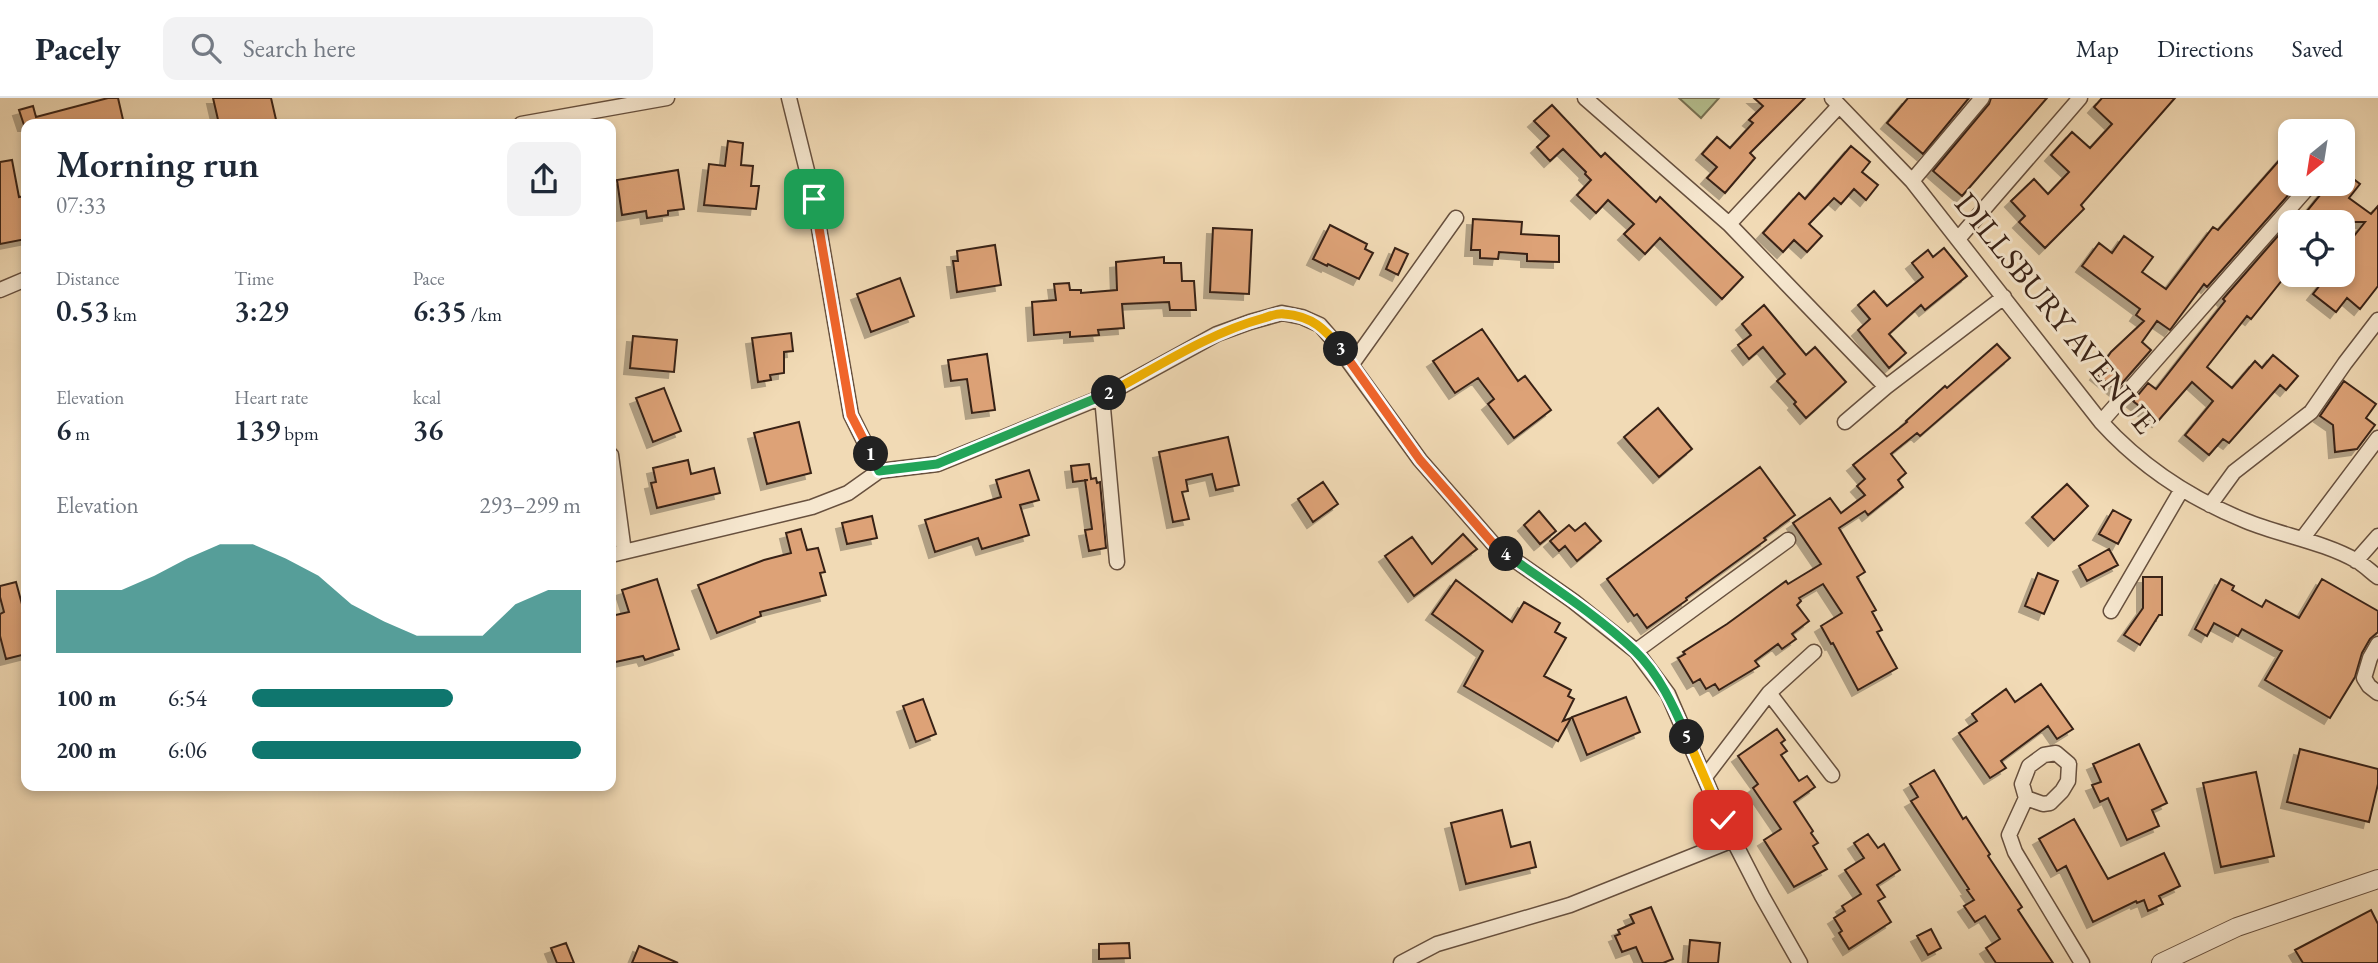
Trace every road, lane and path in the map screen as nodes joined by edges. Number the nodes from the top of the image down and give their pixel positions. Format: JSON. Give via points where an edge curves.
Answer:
{"nodes":[{"id":1,"x":667,"y":98,"type":"edge"},
{"id":2,"x":789,"y":98,"type":"edge"},
{"id":3,"x":1585,"y":98,"type":"edge"},
{"id":4,"x":1982,"y":98,"type":"edge"},
{"id":5,"x":2080,"y":98,"type":"edge"},
{"id":6,"x":1836,"y":102,"type":"edge"},
{"id":7,"x":549,"y":119,"type":"edge"},
{"id":8,"x":1912,"y":181,"type":"junction"},
{"id":9,"x":2300,"y":196,"type":"edge"},
{"id":10,"x":1456,"y":218,"type":"dead end"},
{"id":11,"x":1729,"y":224,"type":"junction"},
{"id":12,"x":1958,"y":239,"type":"junction"},
{"id":13,"x":21,"y":281,"type":"edge"},
{"id":14,"x":0,"y":290,"type":"edge"},
{"id":15,"x":2004,"y":297,"type":"junction"},
{"id":16,"x":2378,"y":320,"type":"edge"},
{"id":17,"x":1352,"y":364,"type":"junction"},
{"id":18,"x":1886,"y":387,"type":"junction"},
{"id":19,"x":1102,"y":397,"type":"junction"},
{"id":20,"x":1845,"y":422,"type":"dead end"},
{"id":21,"x":2101,"y":422,"type":"junction"},
{"id":22,"x":2378,"y":438,"type":"edge"},
{"id":23,"x":879,"y":471,"type":"junction"},
{"id":24,"x":2182,"y":489,"type":"junction"},
{"id":25,"x":2210,"y":505,"type":"junction"},
{"id":26,"x":2378,"y":536,"type":"edge"},
{"id":27,"x":2302,"y":539,"type":"junction"},
{"id":28,"x":1788,"y":540,"type":"dead end"},
{"id":29,"x":617,"y":553,"type":"edge"},
{"id":30,"x":2356,"y":561,"type":"junction"},
{"id":31,"x":1117,"y":562,"type":"dead end"},
{"id":32,"x":2378,"y":577,"type":"edge"},
{"id":33,"x":2111,"y":611,"type":"dead end"},
{"id":34,"x":2378,"y":645,"type":"edge"},
{"id":35,"x":1636,"y":652,"type":"junction"},
{"id":36,"x":1814,"y":652,"type":"dead end"},
{"id":37,"x":1769,"y":693,"type":"junction"},
{"id":38,"x":2378,"y":693,"type":"edge"},
{"id":39,"x":1832,"y":775,"type":"dead end"},
{"id":40,"x":1705,"y":777,"type":"junction"},
{"id":41,"x":2026,"y":798,"type":"dead end"},
{"id":42,"x":1733,"y":840,"type":"junction"},
{"id":43,"x":2378,"y":879,"type":"edge"},
{"id":44,"x":1401,"y":963,"type":"edge"},
{"id":45,"x":1800,"y":963,"type":"edge"},
{"id":46,"x":2082,"y":963,"type":"edge"},
{"id":47,"x":2161,"y":963,"type":"edge"}],
"edges":[{"from":1,"to":7,"type":"street"},
{"from":2,"to":23,"type":"street","via":[[814,199],[851,415]]},
{"from":3,"to":11,"type":"street"},
{"from":4,"to":8,"type":"street"},
{"from":5,"to":12,"type":"street"},
{"from":6,"to":8,"type":"street","name":"DILLSBURY AVENUE"},
{"from":6,"to":11,"type":"street"},
{"from":8,"to":12,"type":"street","name":"DILLSBURY AVENUE"},
{"from":9,"to":21,"type":"street"},
{"from":10,"to":17,"type":"street"},
{"from":11,"to":18,"type":"street"},
{"from":12,"to":15,"type":"street","name":"DILLSBURY AVENUE"},
{"from":13,"to":14,"type":"street"},
{"from":15,"to":18,"type":"street"},
{"from":15,"to":21,"type":"street","name":"DILLSBURY AVENUE"},
{"from":16,"to":25,"type":"street","via":[[2311,412],[2234,472]]},
{"from":17,"to":19,"type":"street","via":[[1320,325],[1282,313],[1217,334]]},
{"from":17,"to":35,"type":"street","via":[[1420,460],[1496,547]]},
{"from":18,"to":20,"type":"street"},
{"from":19,"to":23,"type":"street","via":[[937,464]]},
{"from":19,"to":31,"type":"street"},
{"from":21,"to":24,"type":"street","name":"DILLSBURY AVENUE","via":[[2123,446]]},
{"from":22,"to":27,"type":"street"},
{"from":23,"to":29,"type":"street","via":[[848,493],[812,507]]},
{"from":24,"to":25,"type":"street","name":"DILLSBURY AVENUE"},
{"from":24,"to":33,"type":"street"},
{"from":25,"to":27,"type":"street","name":"DILLSBURY AVENUE"},
{"from":26,"to":30,"type":"street"},
{"from":27,"to":30,"type":"street","name":"DILLSBURY AVENUE"},
{"from":28,"to":35,"type":"street"},
{"from":30,"to":32,"type":"street","name":"DILLSBURY AVENUE"},
{"from":34,"to":38,"type":"street","via":[[2364,678]]},
{"from":35,"to":40,"type":"street","via":[[1668,694]]},
{"from":36,"to":37,"type":"street"},
{"from":37,"to":39,"type":"street"},
{"from":37,"to":40,"type":"street"},
{"from":40,"to":42,"type":"street"},
{"from":41,"to":46,"type":"street","via":[[2009,835],[2012,844]]},
{"from":42,"to":44,"type":"street","via":[[1570,905],[1437,944]]},
{"from":42,"to":45,"type":"street"},
{"from":43,"to":47,"type":"street","via":[[2237,926]]}]}
